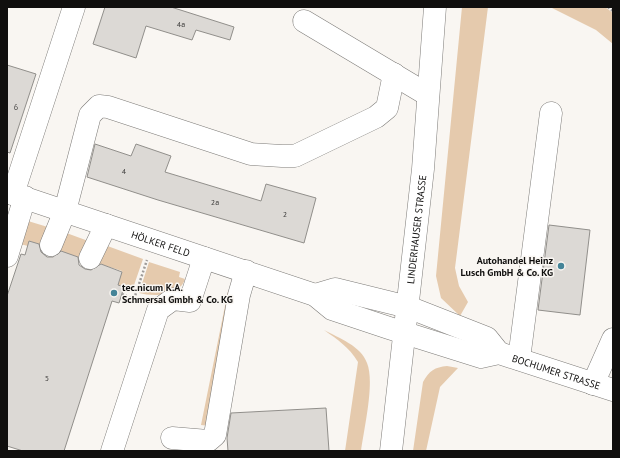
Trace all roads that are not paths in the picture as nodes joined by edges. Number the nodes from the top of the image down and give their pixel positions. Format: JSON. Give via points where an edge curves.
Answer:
{"nodes":[{"id":1,"x":74,"y":7,"type":"edge"},
{"id":2,"x":434,"y":7,"type":"edge"},
{"id":3,"x":304,"y":21,"type":"dead end"},
{"id":4,"x":394,"y":74,"type":"junction"},
{"id":5,"x":428,"y":95,"type":"junction"},
{"id":6,"x":551,"y":113,"type":"dead end"},
{"id":7,"x":15,"y":194,"type":"edge"},
{"id":8,"x":65,"y":210,"type":"junction"},
{"id":9,"x":106,"y":225,"type":"junction"},
{"id":10,"x":51,"y":245,"type":"dead end"},
{"id":11,"x":7,"y":256,"type":"edge"},
{"id":12,"x":90,"y":258,"type":"dead end"},
{"id":13,"x":204,"y":258,"type":"junction"},
{"id":14,"x":246,"y":271,"type":"junction"},
{"id":15,"x":315,"y":294,"type":"junction"},
{"id":16,"x":408,"y":307,"type":"junction"},
{"id":17,"x":405,"y":333,"type":"junction"},
{"id":18,"x":612,"y":341,"type":"edge"},
{"id":19,"x":499,"y":353,"type":"junction"},
{"id":20,"x":519,"y":359,"type":"junction"},
{"id":21,"x":603,"y":387,"type":"edge"},
{"id":22,"x":172,"y":438,"type":"dead end"},
{"id":23,"x":112,"y":451,"type":"edge"},
{"id":24,"x":391,"y":451,"type":"edge"}],
"edges":[{"from":1,"to":7,"type":"street"},
{"from":2,"to":5,"type":"street","name":"LINDERHAUSER STRASSE"},
{"from":3,"to":4,"type":"street"},
{"from":4,"to":5,"type":"street"},
{"from":4,"to":8,"type":"street","via":[[387,108],[376,117],[295,156],[251,154],[99,106],[90,115]]},
{"from":5,"to":16,"type":"street","name":"LINDERHAUSER STRASSE"},
{"from":6,"to":20,"type":"street"},
{"from":7,"to":8,"type":"street","name":"HÖLKER FELD"},
{"from":7,"to":11,"type":"street"},
{"from":8,"to":9,"type":"street","name":"HÖLKER FELD"},
{"from":8,"to":10,"type":"street"},
{"from":9,"to":12,"type":"street"},
{"from":9,"to":13,"type":"street","name":"HÖLKER FELD"},
{"from":13,"to":14,"type":"street","name":"HÖLKER FELD"},
{"from":13,"to":23,"type":"street","via":[[190,301],[173,299],[158,310]]},
{"from":14,"to":15,"type":"street","name":"HÖLKER FELD"},
{"from":14,"to":22,"type":"street","via":[[239,295],[215,435],[208,441]]},
{"from":15,"to":16,"type":"street","via":[[335,289]]},
{"from":15,"to":17,"type":"street","name":"HÖLKER FELD","via":[[332,309]]},
{"from":16,"to":17,"type":"street","name":"LINDERHAUSER STRASSE"},
{"from":16,"to":19,"type":"street","name":"BOCHUMER STRASSE","via":[[487,338]]},
{"from":17,"to":19,"type":"street","name":"BOCHUMER STRASSE","via":[[480,357]]},
{"from":17,"to":24,"type":"street","name":"LINDERHAUSER STRASSE"},
{"from":18,"to":21,"type":"street"},
{"from":19,"to":20,"type":"street","name":"BOCHUMER STRASSE"},
{"from":20,"to":21,"type":"street","name":"BOCHUMER STRASSE"}]}
